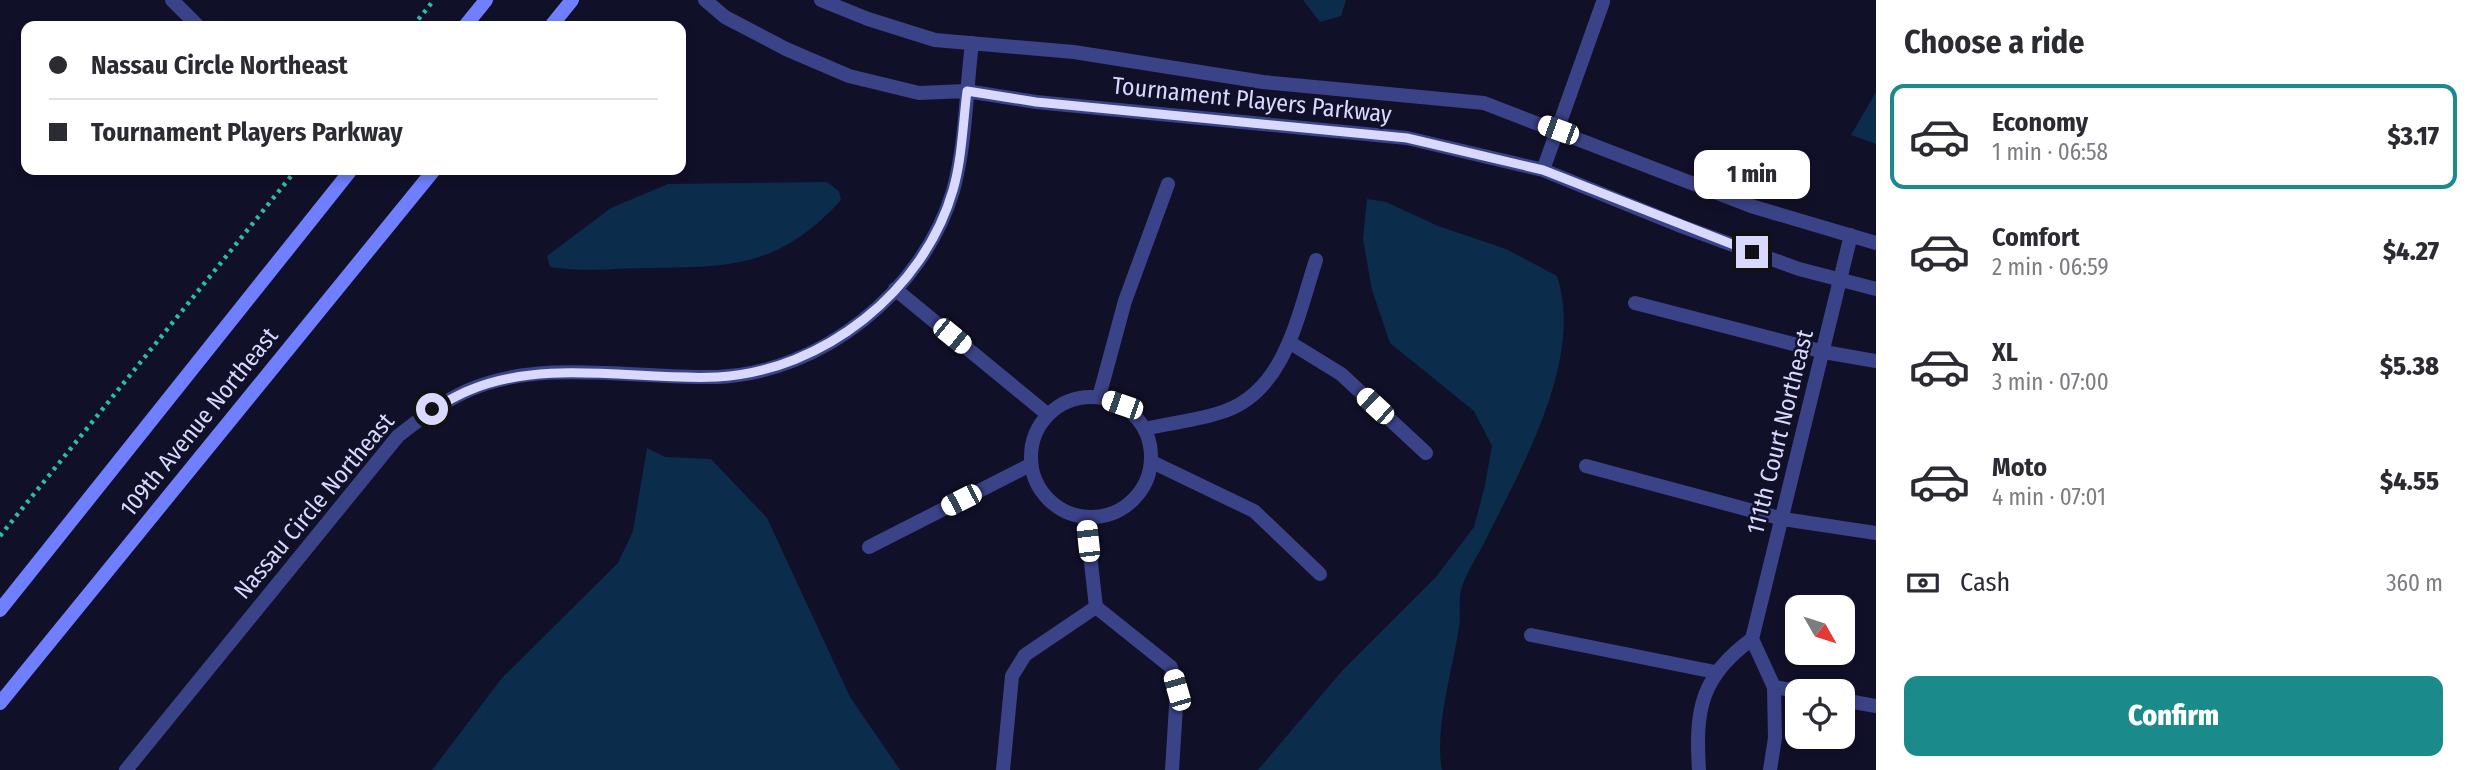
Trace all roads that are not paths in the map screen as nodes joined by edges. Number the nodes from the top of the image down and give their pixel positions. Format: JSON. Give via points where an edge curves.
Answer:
{"nodes":[{"id":1,"x":172,"y":0,"type":"edge"},
{"id":2,"x":486,"y":0,"type":"edge"},
{"id":3,"x":572,"y":0,"type":"edge"},
{"id":4,"x":705,"y":0,"type":"edge"},
{"id":5,"x":821,"y":0,"type":"edge"},
{"id":6,"x":1604,"y":1,"type":"edge"},
{"id":7,"x":193,"y":21,"type":"edge"},
{"id":8,"x":469,"y":21,"type":"edge"},
{"id":9,"x":555,"y":21,"type":"edge"},
{"id":10,"x":972,"y":43,"type":"junction"},
{"id":11,"x":967,"y":91,"type":"junction"},
{"id":12,"x":1558,"y":130,"type":"junction"},
{"id":13,"x":1543,"y":170,"type":"junction"},
{"id":14,"x":347,"y":175,"type":"edge"},
{"id":15,"x":430,"y":175,"type":"edge"},
{"id":16,"x":1168,"y":184,"type":"dead end"},
{"id":17,"x":1851,"y":236,"type":"junction"},
{"id":18,"x":1876,"y":243,"type":"edge"},
{"id":19,"x":1316,"y":260,"type":"dead end"},
{"id":20,"x":1840,"y":280,"type":"junction"},
{"id":21,"x":895,"y":289,"type":"junction"},
{"id":22,"x":1876,"y":289,"type":"edge"},
{"id":23,"x":1635,"y":303,"type":"dead end"},
{"id":24,"x":1289,"y":342,"type":"junction"},
{"id":25,"x":1824,"y":352,"type":"junction"},
{"id":26,"x":1876,"y":361,"type":"edge"},
{"id":27,"x":1099,"y":397,"type":"junction"},
{"id":28,"x":1047,"y":414,"type":"junction"},
{"id":29,"x":1145,"y":429,"type":"junction"},
{"id":30,"x":1426,"y":453,"type":"dead end"},
{"id":31,"x":1152,"y":462,"type":"junction"},
{"id":32,"x":1030,"y":465,"type":"junction"},
{"id":33,"x":1586,"y":466,"type":"dead end"},
{"id":34,"x":1086,"y":519,"type":"junction"},
{"id":35,"x":1783,"y":519,"type":"junction"},
{"id":36,"x":1876,"y":534,"type":"edge"},
{"id":37,"x":869,"y":547,"type":"dead end"},
{"id":38,"x":1320,"y":575,"type":"dead end"},
{"id":39,"x":1096,"y":607,"type":"junction"},
{"id":40,"x":0,"y":610,"type":"edge"},
{"id":41,"x":1531,"y":635,"type":"dead end"},
{"id":42,"x":1752,"y":639,"type":"junction"},
{"id":43,"x":1715,"y":672,"type":"junction"},
{"id":44,"x":1774,"y":687,"type":"junction"},
{"id":45,"x":1785,"y":689,"type":"edge"},
{"id":46,"x":1855,"y":702,"type":"edge"},
{"id":47,"x":0,"y":703,"type":"edge"},
{"id":48,"x":1876,"y":706,"type":"edge"},
{"id":49,"x":126,"y":770,"type":"edge"},
{"id":50,"x":1003,"y":770,"type":"edge"},
{"id":51,"x":1172,"y":770,"type":"edge"},
{"id":52,"x":1699,"y":770,"type":"edge"},
{"id":53,"x":1770,"y":770,"type":"edge"}],
"edges":[{"from":1,"to":7,"type":"street"},
{"from":2,"to":8,"type":"main road"},
{"from":3,"to":9,"type":"main road"},
{"from":4,"to":11,"type":"street","name":"Tournament Players Parkway","via":[[725,17],[849,76],[919,93]]},
{"from":5,"to":10,"type":"street","name":"Tournament Players Parkway","via":[[934,40]]},
{"from":6,"to":12,"type":"street"},
{"from":10,"to":11,"type":"street","name":"Nassau Circle Northeast"},
{"from":10,"to":12,"type":"street","name":"Tournament Players Parkway","via":[[1074,52],[1263,82],[1484,103]]},
{"from":11,"to":13,"type":"street","name":"Tournament Players Parkway","via":[[1036,102],[1407,138]]},
{"from":11,"to":21,"type":"street","name":"Nassau Circle Northeast","via":[[953,189],[928,247]]},
{"from":12,"to":13,"type":"street"},
{"from":12,"to":17,"type":"street","name":"Tournament Players Parkway","via":[[1751,206]]},
{"from":13,"to":20,"type":"street","name":"Tournament Players Parkway","via":[[1681,226]]},
{"from":14,"to":40,"type":"main road","name":"109th Avenue Northeast"},
{"from":15,"to":47,"type":"main road","name":"109th Avenue Northeast"},
{"from":16,"to":27,"type":"street","via":[[1125,300]]},
{"from":17,"to":18,"type":"street","name":"Tournament Players Parkway"},
{"from":17,"to":20,"type":"street","name":"111th Court Northeast"},
{"from":19,"to":24,"type":"street"},
{"from":20,"to":22,"type":"street","name":"Tournament Players Parkway"},
{"from":20,"to":25,"type":"street","name":"111th Court Northeast"},
{"from":21,"to":28,"type":"street"},
{"from":21,"to":49,"type":"street","name":"Nassau Circle Northeast","via":[[852,328],[817,350],[772,368],[719,377],[517,377],[472,389],[432,409],[398,436]]},
{"from":23,"to":25,"type":"street"},
{"from":24,"to":29,"type":"street","via":[[1273,374],[1251,398],[1225,411]]},
{"from":24,"to":30,"type":"street","via":[[1341,374]]},
{"from":25,"to":26,"type":"street"},
{"from":25,"to":35,"type":"street","name":"111th Court Northeast"},
{"from":27,"to":28,"type":"street","via":[[1077,398]]},
{"from":27,"to":29,"type":"street","via":[[1122,405]]},
{"from":28,"to":32,"type":"street","via":[[1031,444]]},
{"from":29,"to":31,"type":"street"},
{"from":31,"to":34,"type":"street","via":[[1145,486],[1125,508]]},
{"from":31,"to":38,"type":"street","via":[[1254,511]]},
{"from":32,"to":34,"type":"street","via":[[1040,492],[1061,512]]},
{"from":32,"to":37,"type":"street"},
{"from":33,"to":35,"type":"street"},
{"from":34,"to":39,"type":"street"},
{"from":35,"to":36,"type":"street"},
{"from":35,"to":42,"type":"street","name":"111th Court Northeast"},
{"from":39,"to":50,"type":"street","via":[[1025,655],[1012,676]]},
{"from":39,"to":51,"type":"street","via":[[1171,667],[1177,690]]},
{"from":41,"to":43,"type":"street"},
{"from":42,"to":43,"type":"street"},
{"from":42,"to":44,"type":"street"},
{"from":43,"to":52,"type":"street","via":[[1703,700]]},
{"from":44,"to":45,"type":"street"},
{"from":44,"to":53,"type":"street"},
{"from":46,"to":48,"type":"street"}]}
